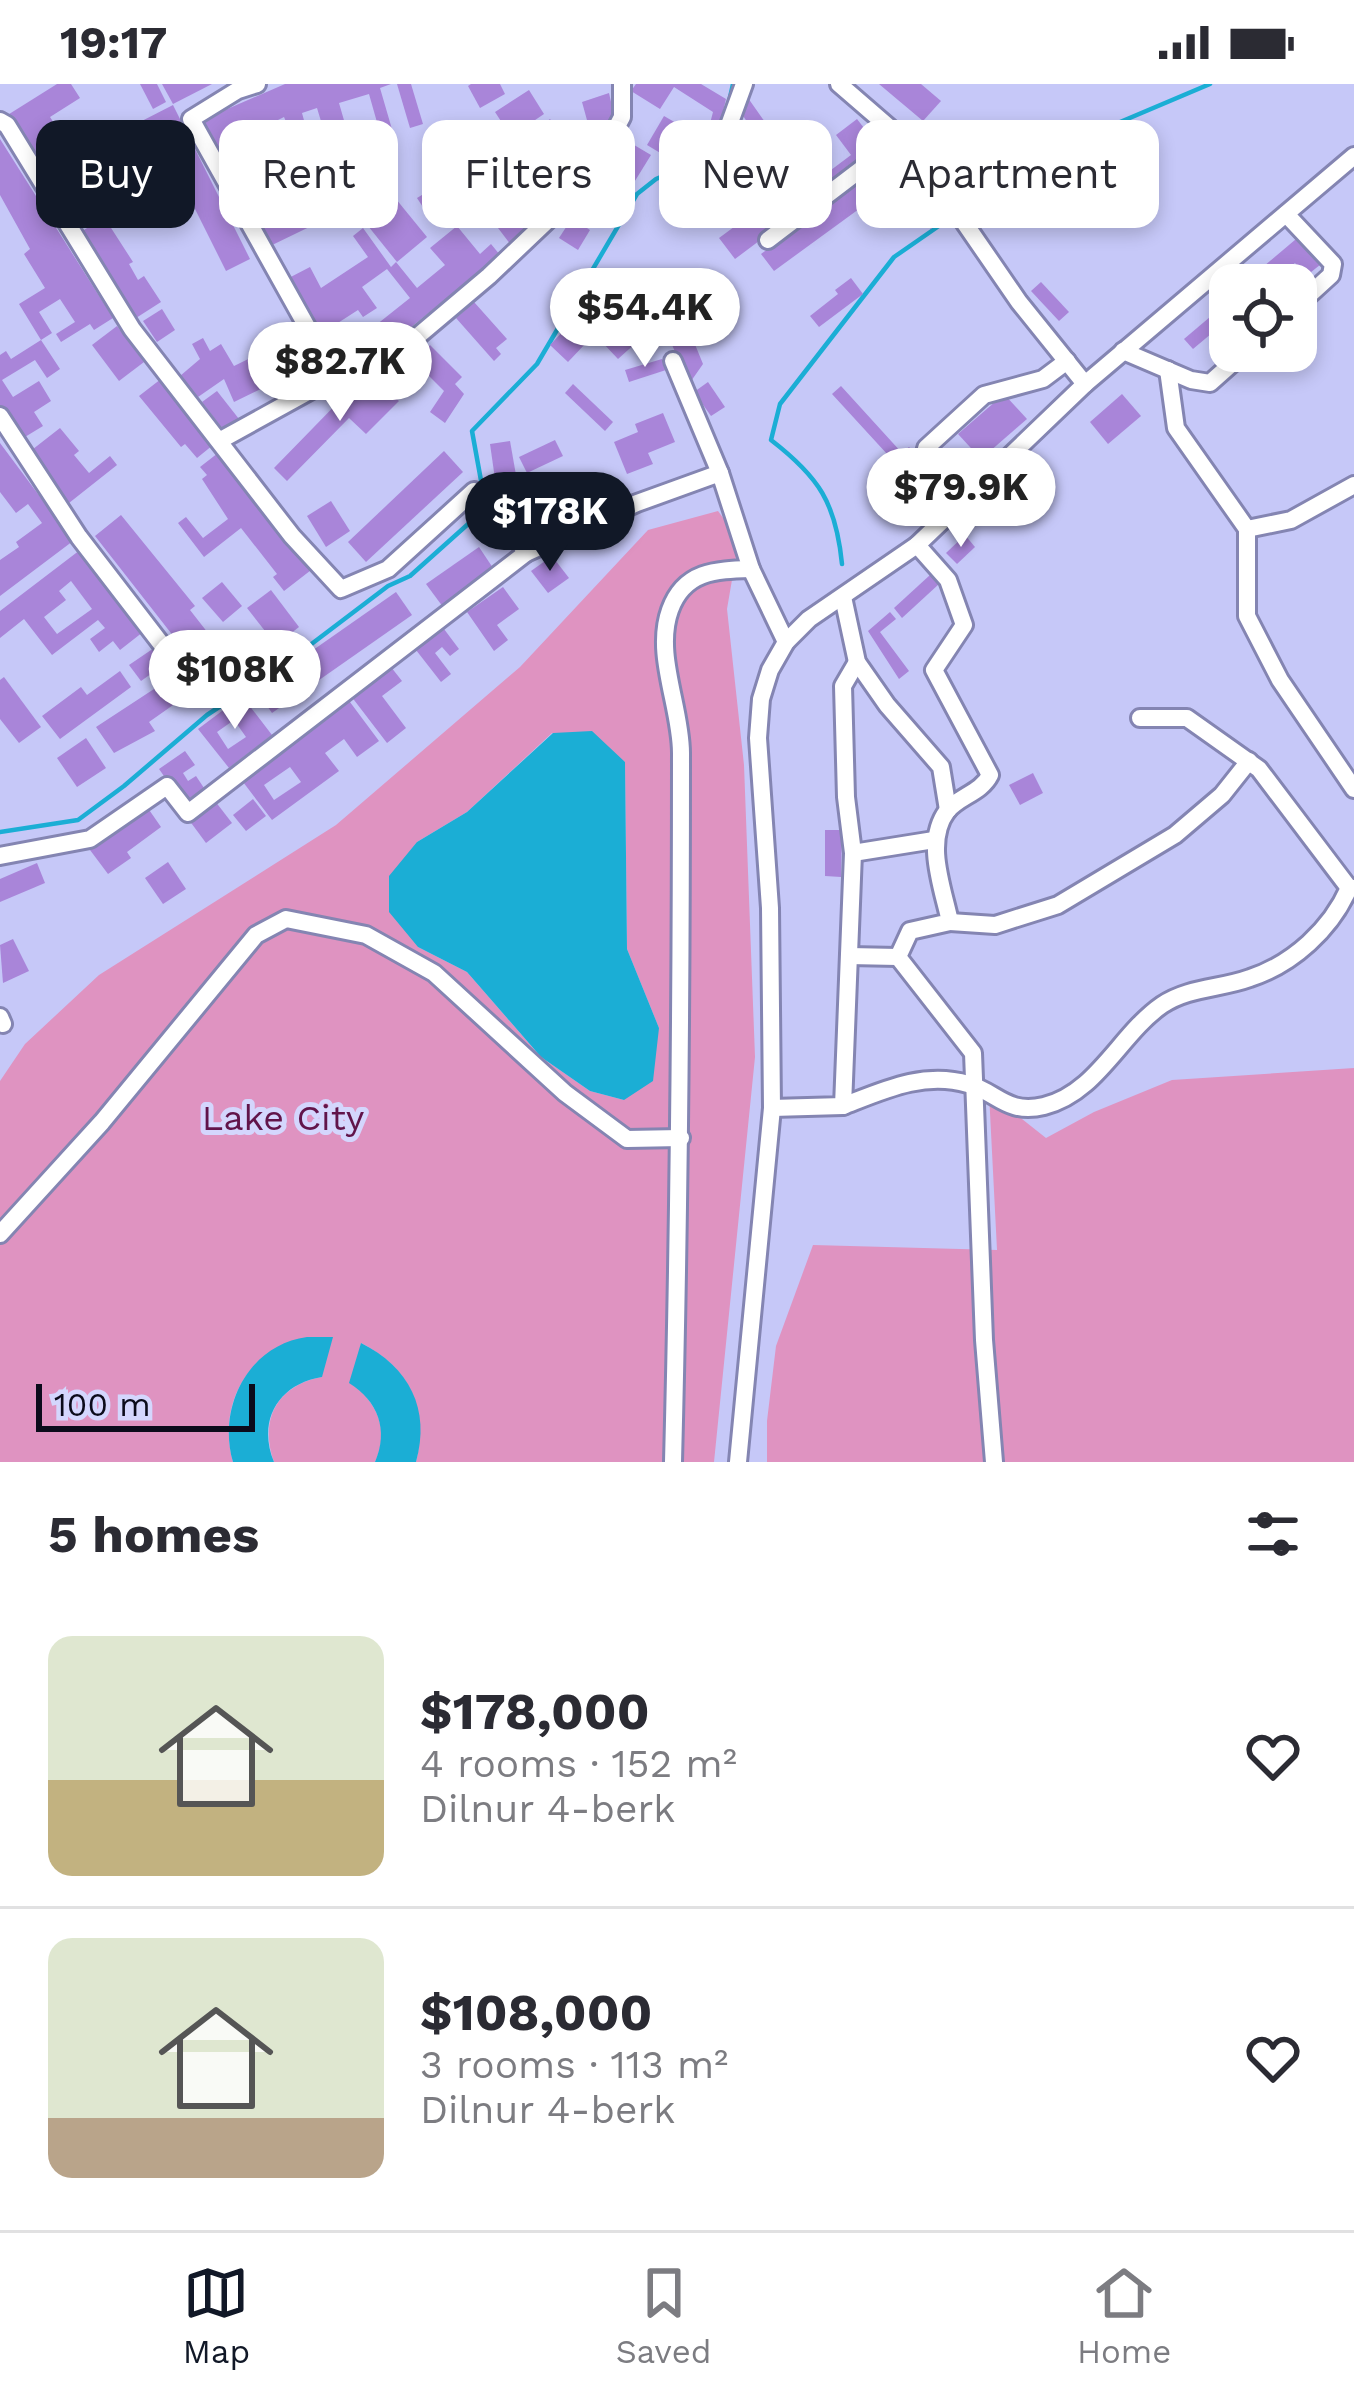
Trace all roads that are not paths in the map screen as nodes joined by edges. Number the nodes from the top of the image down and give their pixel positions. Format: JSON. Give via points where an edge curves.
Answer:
{"nodes":[{"id":1,"x":257,"y":84,"type":"edge"},
{"id":2,"x":622,"y":84,"type":"edge"},
{"id":3,"x":744,"y":84,"type":"edge"},
{"id":4,"x":839,"y":84,"type":"edge"},
{"id":5,"x":731,"y":120,"type":"edge"},
{"id":6,"x":881,"y":120,"type":"edge"},
{"id":7,"x":0,"y":121,"type":"edge"},
{"id":8,"x":1354,"y":157,"type":"edge"},
{"id":9,"x":856,"y":173,"type":"edge"},
{"id":10,"x":1286,"y":214,"type":"junction"},
{"id":11,"x":969,"y":228,"type":"edge"},
{"id":12,"x":768,"y":240,"type":"dead end"},
{"id":13,"x":1317,"y":288,"type":"edge"},
{"id":14,"x":1123,"y":351,"type":"junction"},
{"id":15,"x":673,"y":361,"type":"dead end"},
{"id":16,"x":1067,"y":361,"type":"junction"},
{"id":17,"x":1168,"y":370,"type":"junction"},
{"id":18,"x":1222,"y":372,"type":"edge"},
{"id":19,"x":335,"y":377,"type":"junction"},
{"id":20,"x":1084,"y":384,"type":"junction"},
{"id":21,"x":0,"y":416,"type":"edge"},
{"id":22,"x":219,"y":442,"type":"junction"},
{"id":23,"x":720,"y":473,"type":"junction"},
{"id":24,"x":1354,"y":485,"type":"edge"},
{"id":25,"x":967,"y":497,"type":"junction"},
{"id":26,"x":1246,"y":529,"type":"junction"},
{"id":27,"x":917,"y":545,"type":"junction"},
{"id":28,"x":526,"y":553,"type":"junction"},
{"id":29,"x":751,"y":569,"type":"junction"},
{"id":30,"x":843,"y":597,"type":"junction"},
{"id":31,"x":787,"y":642,"type":"junction"},
{"id":32,"x":172,"y":658,"type":"dead end"},
{"id":33,"x":857,"y":662,"type":"junction"},
{"id":34,"x":1140,"y":718,"type":"dead end"},
{"id":35,"x":1249,"y":761,"type":"junction"},
{"id":36,"x":1354,"y":789,"type":"edge"},
{"id":37,"x":948,"y":810,"type":"junction"},
{"id":38,"x":934,"y":841,"type":"junction"},
{"id":39,"x":853,"y":853,"type":"junction"},
{"id":40,"x":0,"y":856,"type":"edge"},
{"id":41,"x":1352,"y":888,"type":"edge"},
{"id":42,"x":950,"y":922,"type":"junction"},
{"id":43,"x":849,"y":956,"type":"junction"},
{"id":44,"x":898,"y":957,"type":"junction"},
{"id":45,"x":974,"y":1085,"type":"junction"},
{"id":46,"x":843,"y":1106,"type":"junction"},
{"id":47,"x":772,"y":1108,"type":"junction"},
{"id":48,"x":681,"y":1138,"type":"junction"},
{"id":49,"x":0,"y":1234,"type":"edge"},
{"id":50,"x":673,"y":1462,"type":"edge"},
{"id":51,"x":738,"y":1462,"type":"edge"},
{"id":52,"x":994,"y":1462,"type":"edge"}],
"edges":[{"from":1,"to":19,"type":"street","via":[[191,118]]},
{"from":2,"to":19,"type":"street","via":[[622,117],[586,183],[367,380]]},
{"from":3,"to":5,"type":"street"},
{"from":4,"to":6,"type":"street"},
{"from":7,"to":22,"type":"street","via":[[132,329]]},
{"from":8,"to":10,"type":"street"},
{"from":9,"to":12,"type":"street"},
{"from":10,"to":13,"type":"street","via":[[1333,264]]},
{"from":10,"to":14,"type":"street"},
{"from":11,"to":16,"type":"street"},
{"from":14,"to":17,"type":"street"},
{"from":14,"to":20,"type":"street"},
{"from":15,"to":23,"type":"street"},
{"from":16,"to":20,"type":"street"},
{"from":16,"to":25,"type":"street","via":[[1043,379],[984,395],[926,448]]},
{"from":17,"to":18,"type":"street","via":[[1210,383]]},
{"from":17,"to":26,"type":"street","via":[[1176,428]]},
{"from":19,"to":22,"type":"street"},
{"from":20,"to":25,"type":"street"},
{"from":21,"to":32,"type":"street"},
{"from":22,"to":28,"type":"street","via":[[341,589],[388,569],[483,494]]},
{"from":23,"to":28,"type":"street"},
{"from":23,"to":29,"type":"street"},
{"from":24,"to":26,"type":"street","via":[[1291,520]]},
{"from":25,"to":27,"type":"street"},
{"from":26,"to":36,"type":"street","via":[[1246,616]]},
{"from":27,"to":30,"type":"street"},
{"from":27,"to":37,"type":"street","via":[[948,580],[964,625],[934,670],[990,775]]},
{"from":28,"to":40,"type":"street","via":[[188,812],[167,786],[90,838]]},
{"from":29,"to":31,"type":"street"},
{"from":29,"to":48,"type":"street","via":[[708,570],[681,587],[668,614],[667,664],[681,731]]},
{"from":30,"to":31,"type":"street"},
{"from":30,"to":33,"type":"street"},
{"from":31,"to":47,"type":"street","via":[[760,699],[758,738]]},
{"from":33,"to":37,"type":"street","via":[[941,766]]},
{"from":33,"to":39,"type":"street","via":[[843,686]]},
{"from":34,"to":35,"type":"street","via":[[1187,718]]},
{"from":35,"to":41,"type":"street"},
{"from":35,"to":42,"type":"street","via":[[1175,835],[1058,905],[995,925]]},
{"from":37,"to":38,"type":"street"},
{"from":38,"to":39,"type":"street"},
{"from":38,"to":42,"type":"street"},
{"from":39,"to":43,"type":"street"},
{"from":41,"to":45,"type":"street","via":[[1302,950],[1252,978],[1163,1005],[1075,1093],[1017,1107]]},
{"from":42,"to":44,"type":"street","via":[[910,931]]},
{"from":43,"to":44,"type":"street"},
{"from":43,"to":46,"type":"street"},
{"from":44,"to":45,"type":"street","via":[[973,1053]]},
{"from":45,"to":46,"type":"street","via":[[945,1078],[902,1083]]},
{"from":45,"to":52,"type":"street"},
{"from":46,"to":47,"type":"street"},
{"from":47,"to":51,"type":"street"},
{"from":48,"to":49,"type":"street","via":[[627,1139],[434,974],[366,935],[286,919],[256,935]]},
{"from":48,"to":50,"type":"street"}]}
